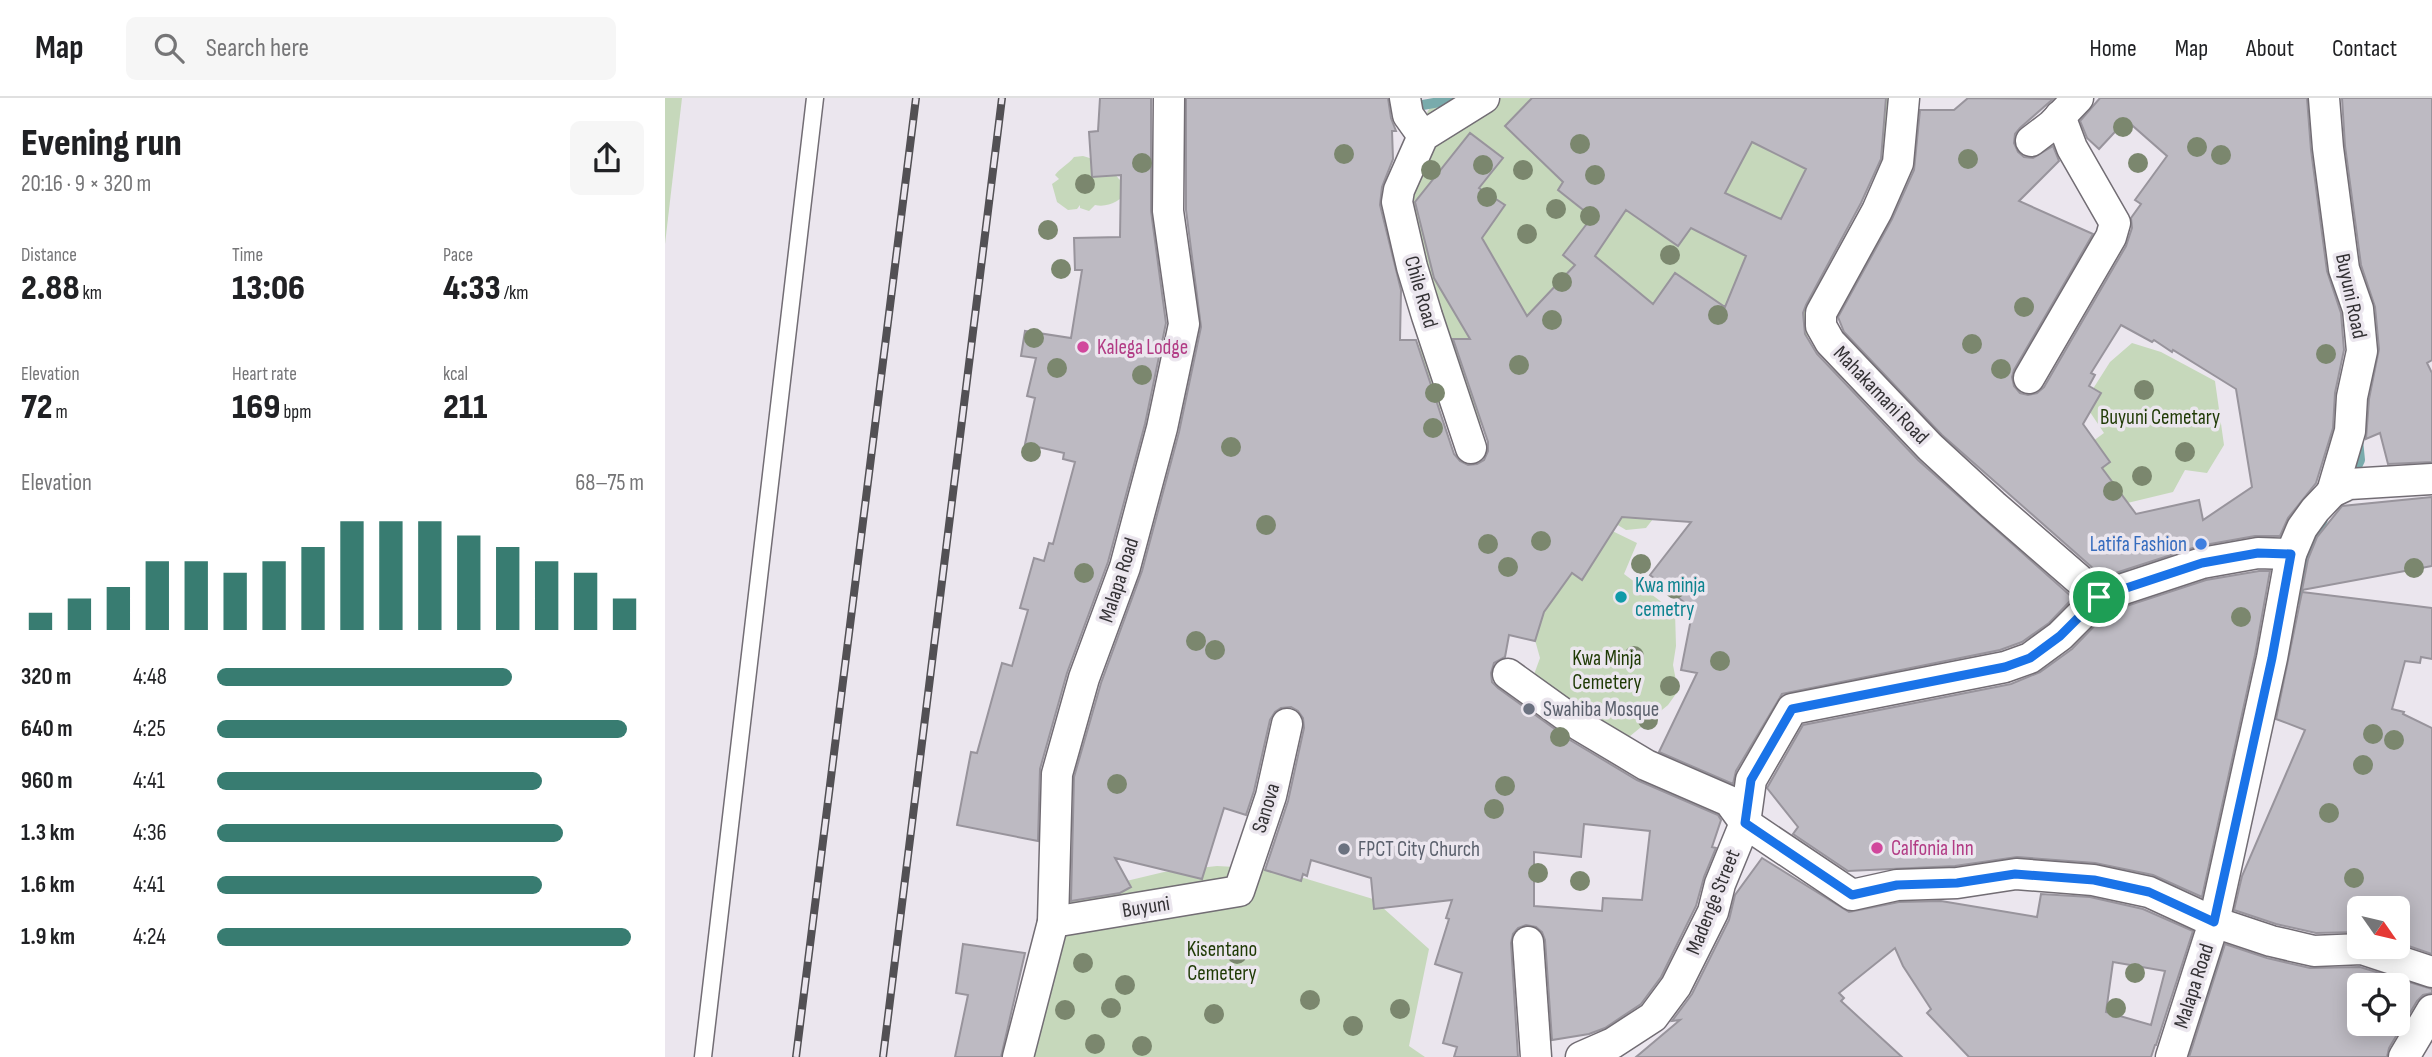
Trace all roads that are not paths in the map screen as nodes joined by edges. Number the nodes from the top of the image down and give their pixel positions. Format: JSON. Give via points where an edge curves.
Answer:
{"nodes":[{"id":1,"x":815,"y":98,"type":"edge"},
{"id":2,"x":1169,"y":98,"type":"edge"},
{"id":3,"x":1405,"y":98,"type":"edge"},
{"id":4,"x":1484,"y":98,"type":"edge"},
{"id":5,"x":1904,"y":98,"type":"edge"},
{"id":6,"x":2323,"y":98,"type":"edge"},
{"id":7,"x":2069,"y":107,"type":"edge"},
{"id":8,"x":1423,"y":136,"type":"junction"},
{"id":9,"x":2031,"y":141,"type":"dead end"},
{"id":10,"x":2029,"y":378,"type":"dead end"},
{"id":11,"x":1471,"y":448,"type":"dead end"},
{"id":12,"x":2432,"y":479,"type":"edge"},
{"id":13,"x":2332,"y":492,"type":"junction"},
{"id":14,"x":2291,"y":554,"type":"junction"},
{"id":15,"x":2099,"y":597,"type":"junction"},
{"id":16,"x":1508,"y":674,"type":"dead end"},
{"id":17,"x":1287,"y":724,"type":"dead end"},
{"id":18,"x":1745,"y":823,"type":"junction"},
{"id":19,"x":1240,"y":891,"type":"joint"},
{"id":20,"x":1053,"y":922,"type":"junction"},
{"id":21,"x":2214,"y":922,"type":"junction"},
{"id":22,"x":1528,"y":942,"type":"dead end"},
{"id":23,"x":2432,"y":972,"type":"edge"},
{"id":24,"x":2432,"y":1010,"type":"edge"},
{"id":25,"x":703,"y":1057,"type":"edge"},
{"id":26,"x":1018,"y":1057,"type":"edge"},
{"id":27,"x":1535,"y":1057,"type":"edge"},
{"id":28,"x":1582,"y":1057,"type":"edge"},
{"id":29,"x":2171,"y":1057,"type":"edge"},
{"id":30,"x":2403,"y":1057,"type":"edge"}],
"edges":[{"from":1,"to":25,"type":"lane"},
{"from":2,"to":20,"type":"street","name":"Malapa Road","via":[[1168,211],[1184,324],[1125,568],[1084,678],[1057,774]]},
{"from":3,"to":8,"type":"street","via":[[1408,115]]},
{"from":4,"to":8,"type":"street"},
{"from":5,"to":15,"type":"street","name":"Mahakamani Road","via":[[1898,163],[1821,313],[1821,326],[1830,342],[1930,447]]},
{"from":6,"to":13,"type":"street","name":"Buyuni Road","via":[[2344,268],[2358,309],[2362,351],[2350,431]]},
{"from":7,"to":9,"type":"street"},
{"from":7,"to":10,"type":"street","via":[[2072,148],[2115,223]]},
{"from":8,"to":11,"type":"street","name":"Chile Road","via":[[1397,202],[1412,267]]},
{"from":12,"to":13,"type":"street","via":[[2349,484]]},
{"from":13,"to":14,"type":"street","name":"Malapa Road","via":[[2302,528]]},
{"from":14,"to":15,"type":"street","name":"Madenge Street","via":[[2258,553],[2202,563]]},
{"from":14,"to":21,"type":"street","name":"Malapa Road"},
{"from":15,"to":18,"type":"street","name":"Madenge Street","via":[[2030,658],[2005,667],[1792,709],[1751,780]]},
{"from":16,"to":18,"type":"street","via":[[1646,765],[1728,801]]},
{"from":17,"to":19,"type":"street","name":"Sanova","via":[[1271,796]]},
{"from":18,"to":21,"type":"street","name":"Madenge Street","via":[[1852,895],[1897,885],[1957,883],[2015,874],[2094,880],[2149,892]]},
{"from":18,"to":28,"type":"street","name":"Madenge Street","via":[[1713,912],[1676,986],[1653,1017]]},
{"from":19,"to":20,"type":"street","name":"Buyuni"},
{"from":20,"to":26,"type":"street","name":"Malapa Road"},
{"from":21,"to":23,"type":"street","name":"Madenge Street","via":[[2315,951],[2363,949]]},
{"from":21,"to":29,"type":"street","name":"Malapa Road"},
{"from":22,"to":27,"type":"street"},
{"from":24,"to":30,"type":"street"}]}
